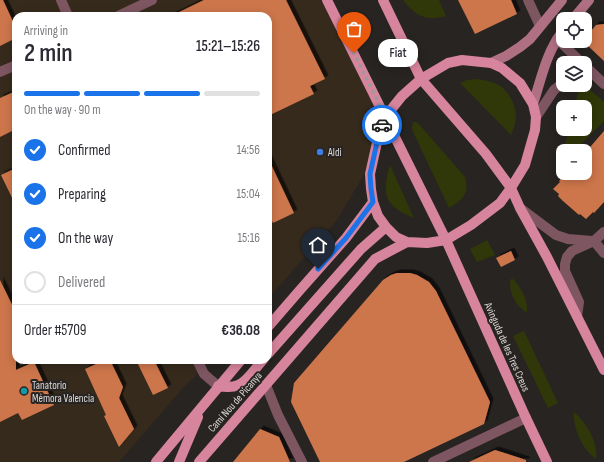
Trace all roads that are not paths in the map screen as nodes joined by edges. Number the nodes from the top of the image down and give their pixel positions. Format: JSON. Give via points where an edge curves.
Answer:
{"nodes":[{"id":1,"x":61,"y":0,"type":"edge"},
{"id":2,"x":152,"y":0,"type":"edge"},
{"id":3,"x":327,"y":0,"type":"edge"},
{"id":4,"x":383,"y":0,"type":"edge"},
{"id":5,"x":528,"y":0,"type":"edge"},
{"id":6,"x":562,"y":0,"type":"edge"},
{"id":7,"x":589,"y":0,"type":"edge"},
{"id":8,"x":66,"y":12,"type":"edge"},
{"id":9,"x":126,"y":12,"type":"edge"},
{"id":10,"x":579,"y":12,"type":"edge"},
{"id":11,"x":540,"y":26,"type":"junction"},
{"id":12,"x":556,"y":42,"type":"edge"},
{"id":13,"x":570,"y":48,"type":"edge"},
{"id":14,"x":576,"y":56,"type":"edge"},
{"id":15,"x":490,"y":63,"type":"junction"},
{"id":16,"x":12,"y":67,"type":"edge"},
{"id":17,"x":0,"y":72,"type":"edge"},
{"id":18,"x":592,"y":76,"type":"edge"},
{"id":19,"x":421,"y":79,"type":"junction"},
{"id":20,"x":604,"y":84,"type":"edge"},
{"id":21,"x":556,"y":88,"type":"edge"},
{"id":22,"x":533,"y":104,"type":"junction"},
{"id":23,"x":536,"y":117,"type":"junction"},
{"id":24,"x":386,"y":118,"type":"junction"},
{"id":25,"x":511,"y":188,"type":"junction"},
{"id":26,"x":373,"y":202,"type":"junction"},
{"id":27,"x":520,"y":208,"type":"junction"},
{"id":28,"x":386,"y":227,"type":"junction"},
{"id":29,"x":604,"y":232,"type":"edge"},
{"id":30,"x":446,"y":240,"type":"junction"},
{"id":31,"x":594,"y":241,"type":"junction"},
{"id":32,"x":407,"y":242,"type":"junction"},
{"id":33,"x":604,"y":253,"type":"edge"},
{"id":34,"x":577,"y":316,"type":"junction"},
{"id":35,"x":272,"y":322,"type":"edge"},
{"id":36,"x":272,"y":349,"type":"edge"},
{"id":37,"x":199,"y":364,"type":"edge"},
{"id":38,"x":237,"y":364,"type":"edge"},
{"id":39,"x":259,"y":364,"type":"edge"},
{"id":40,"x":604,"y":370,"type":"edge"},
{"id":41,"x":266,"y":385,"type":"junction"},
{"id":42,"x":218,"y":386,"type":"junction"},
{"id":43,"x":203,"y":406,"type":"junction"},
{"id":44,"x":526,"y":418,"type":"junction"},
{"id":45,"x":156,"y":462,"type":"edge"},
{"id":46,"x":179,"y":462,"type":"edge"},
{"id":47,"x":199,"y":462,"type":"edge"},
{"id":48,"x":302,"y":462,"type":"edge"},
{"id":49,"x":433,"y":462,"type":"edge"},
{"id":50,"x":547,"y":462,"type":"edge"}],
"edges":[{"from":1,"to":8,"type":"street"},
{"from":2,"to":9,"type":"street"},
{"from":3,"to":24,"type":"main road","name":"Avinguda de les Tres Creus"},
{"from":4,"to":19,"type":"main road"},
{"from":5,"to":11,"type":"street"},
{"from":6,"to":11,"type":"main road"},
{"from":7,"to":10,"type":"main road"},
{"from":11,"to":15,"type":"main road","via":[[520,47]]},
{"from":12,"to":22,"type":"main road","via":[[549,54]]},
{"from":13,"to":14,"type":"street"},
{"from":15,"to":19,"type":"main road","via":[[462,60],[448,63]]},
{"from":15,"to":22,"type":"main road","via":[[502,68],[520,83]]},
{"from":16,"to":17,"type":"street"},
{"from":18,"to":20,"type":"street"},
{"from":19,"to":24,"type":"main road","via":[[402,96]]},
{"from":19,"to":25,"type":"main road","via":[[486,154]]},
{"from":21,"to":23,"type":"street"},
{"from":22,"to":23,"type":"main road"},
{"from":23,"to":25,"type":"main road","via":[[525,165]]},
{"from":24,"to":26,"type":"main road","via":[[378,138],[370,174]]},
{"from":24,"to":30,"type":"main road","name":"Avinguda de les Tres Creus"},
{"from":25,"to":27,"type":"main road"},
{"from":25,"to":30,"type":"main road","via":[[500,203]]},
{"from":26,"to":28,"type":"main road","via":[[378,216]]},
{"from":26,"to":35,"type":"main road","via":[[346,238]]},
{"from":27,"to":31,"type":"street","via":[[556,235],[568,239]]},
{"from":27,"to":34,"type":"main road"},
{"from":28,"to":32,"type":"main road","via":[[396,237]]},
{"from":28,"to":36,"type":"main road","via":[[361,249]]},
{"from":29,"to":31,"type":"street"},
{"from":30,"to":32,"type":"main road","via":[[427,243]]},
{"from":30,"to":44,"type":"main road","name":"Avinguda de les Tres Creus"},
{"from":31,"to":33,"type":"street"},
{"from":31,"to":34,"type":"street","via":[[572,251],[565,264],[565,271],[579,302]]},
{"from":32,"to":41,"type":"main road","name":"Camí Nou de Picanya","via":[[375,259]]},
{"from":34,"to":40,"type":"main road"},
{"from":37,"to":42,"type":"street","via":[[204,374]]},
{"from":38,"to":42,"type":"main road","name":"Camí Nou de Picanya"},
{"from":39,"to":42,"type":"main road","via":[[238,385]]},
{"from":41,"to":47,"type":"main road","name":"Camí Nou de Picanya"},
{"from":41,"to":48,"type":"street"},
{"from":42,"to":43,"type":"main road","name":"Camí Nou de Picanya"},
{"from":43,"to":45,"type":"main road","name":"Camí Nou de Picanya"},
{"from":43,"to":46,"type":"main road"},
{"from":44,"to":49,"type":"street"},
{"from":44,"to":50,"type":"main road","name":"Avinguda de les Tres Creus"}]}
